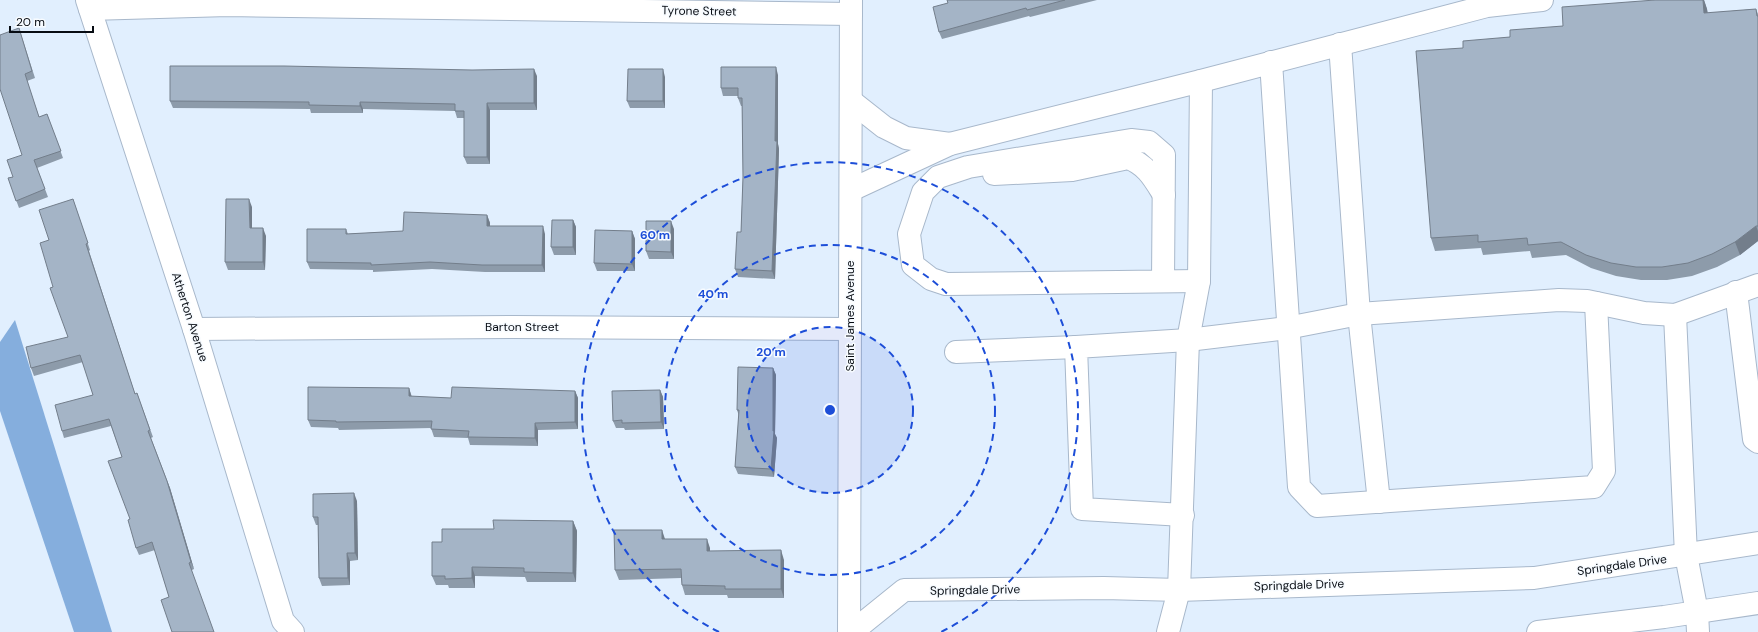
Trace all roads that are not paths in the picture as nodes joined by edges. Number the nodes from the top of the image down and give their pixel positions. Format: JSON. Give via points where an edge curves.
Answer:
{"nodes":[{"id":1,"x":1542,"y":0,"type":"edge"},
{"id":2,"x":89,"y":4,"type":"edge"},
{"id":3,"x":851,"y":7,"type":"edge"},
{"id":4,"x":1340,"y":44,"type":"junction"},
{"id":5,"x":1271,"y":62,"type":"junction"},
{"id":6,"x":1201,"y":81,"type":"junction"},
{"id":7,"x":851,"y":101,"type":"junction"},
{"id":8,"x":950,"y":144,"type":"junction"},
{"id":9,"x":851,"y":190,"type":"junction"},
{"id":10,"x":1163,"y":281,"type":"junction"},
{"id":11,"x":1199,"y":281,"type":"junction"},
{"id":12,"x":1758,"y":285,"type":"edge"},
{"id":13,"x":1736,"y":292,"type":"junction"},
{"id":14,"x":1596,"y":302,"type":"junction"},
{"id":15,"x":1359,"y":314,"type":"junction"},
{"id":16,"x":1675,"y":315,"type":"junction"},
{"id":17,"x":1287,"y":328,"type":"junction"},
{"id":18,"x":194,"y":329,"type":"junction"},
{"id":19,"x":850,"y":329,"type":"junction"},
{"id":20,"x":1188,"y":340,"type":"junction"},
{"id":21,"x":1076,"y":347,"type":"junction"},
{"id":22,"x":956,"y":352,"type":"dead end"},
{"id":23,"x":1758,"y":442,"type":"edge"},
{"id":24,"x":1379,"y":502,"type":"junction"},
{"id":25,"x":1183,"y":515,"type":"junction"},
{"id":26,"x":1758,"y":543,"type":"edge"},
{"id":27,"x":1686,"y":555,"type":"junction"},
{"id":28,"x":1179,"y":590,"type":"junction"},
{"id":29,"x":1758,"y":602,"type":"edge"},
{"id":30,"x":1697,"y":622,"type":"edge"},
{"id":31,"x":293,"y":632,"type":"edge"},
{"id":32,"x":850,"y":632,"type":"edge"},
{"id":33,"x":1168,"y":632,"type":"edge"},
{"id":34,"x":1538,"y":632,"type":"edge"}],
"edges":[{"from":1,"to":4,"type":"street","via":[[1487,6]]},
{"from":2,"to":3,"type":"street","name":"Tyrone Street"},
{"from":2,"to":18,"type":"street","name":"Atherton Avenue"},
{"from":3,"to":7,"type":"street","name":"Saint James Avenue"},
{"from":4,"to":5,"type":"street"},
{"from":4,"to":15,"type":"street"},
{"from":5,"to":6,"type":"street"},
{"from":5,"to":17,"type":"street"},
{"from":6,"to":8,"type":"street"},
{"from":6,"to":11,"type":"street"},
{"from":7,"to":8,"type":"street","via":[[884,127],[906,138]]},
{"from":7,"to":9,"type":"street","name":"Saint James Avenue"},
{"from":8,"to":9,"type":"street"},
{"from":9,"to":19,"type":"street","name":"Saint James Avenue"},
{"from":10,"to":10,"type":"street","via":[[1164,155],[1149,142],[1131,140],[968,166],[938,177],[923,192],[909,234],[913,265],[931,279],[946,284]]},
{"from":10,"to":11,"type":"street"},
{"from":11,"to":20,"type":"street"},
{"from":12,"to":13,"type":"street"},
{"from":13,"to":16,"type":"street"},
{"from":13,"to":23,"type":"street","via":[[1754,439]]},
{"from":14,"to":15,"type":"street","via":[[1559,300]]},
{"from":14,"to":16,"type":"street","via":[[1644,313]]},
{"from":14,"to":24,"type":"street","via":[[1604,471],[1594,487]]},
{"from":15,"to":17,"type":"street"},
{"from":15,"to":24,"type":"street"},
{"from":16,"to":27,"type":"street"},
{"from":17,"to":20,"type":"street"},
{"from":17,"to":24,"type":"street","via":[[1299,487],[1317,506]]},
{"from":18,"to":19,"type":"street","name":"Barton Street"},
{"from":18,"to":31,"type":"street","name":"Atherton Avenue","via":[[283,621]]},
{"from":19,"to":32,"type":"street","name":"Saint James Avenue"},
{"from":20,"to":21,"type":"street"},
{"from":20,"to":25,"type":"street"},
{"from":21,"to":22,"type":"street"},
{"from":21,"to":25,"type":"street","via":[[1082,509]]},
{"from":25,"to":28,"type":"street"},
{"from":26,"to":27,"type":"street","name":"Springdale Drive"},
{"from":27,"to":28,"type":"street","name":"Springdale Drive","via":[[1534,578]]},
{"from":27,"to":30,"type":"street"},
{"from":28,"to":32,"type":"street","name":"Springdale Drive","via":[[904,590]]},
{"from":28,"to":33,"type":"street"},
{"from":29,"to":30,"type":"street"},
{"from":30,"to":34,"type":"street"}]}
